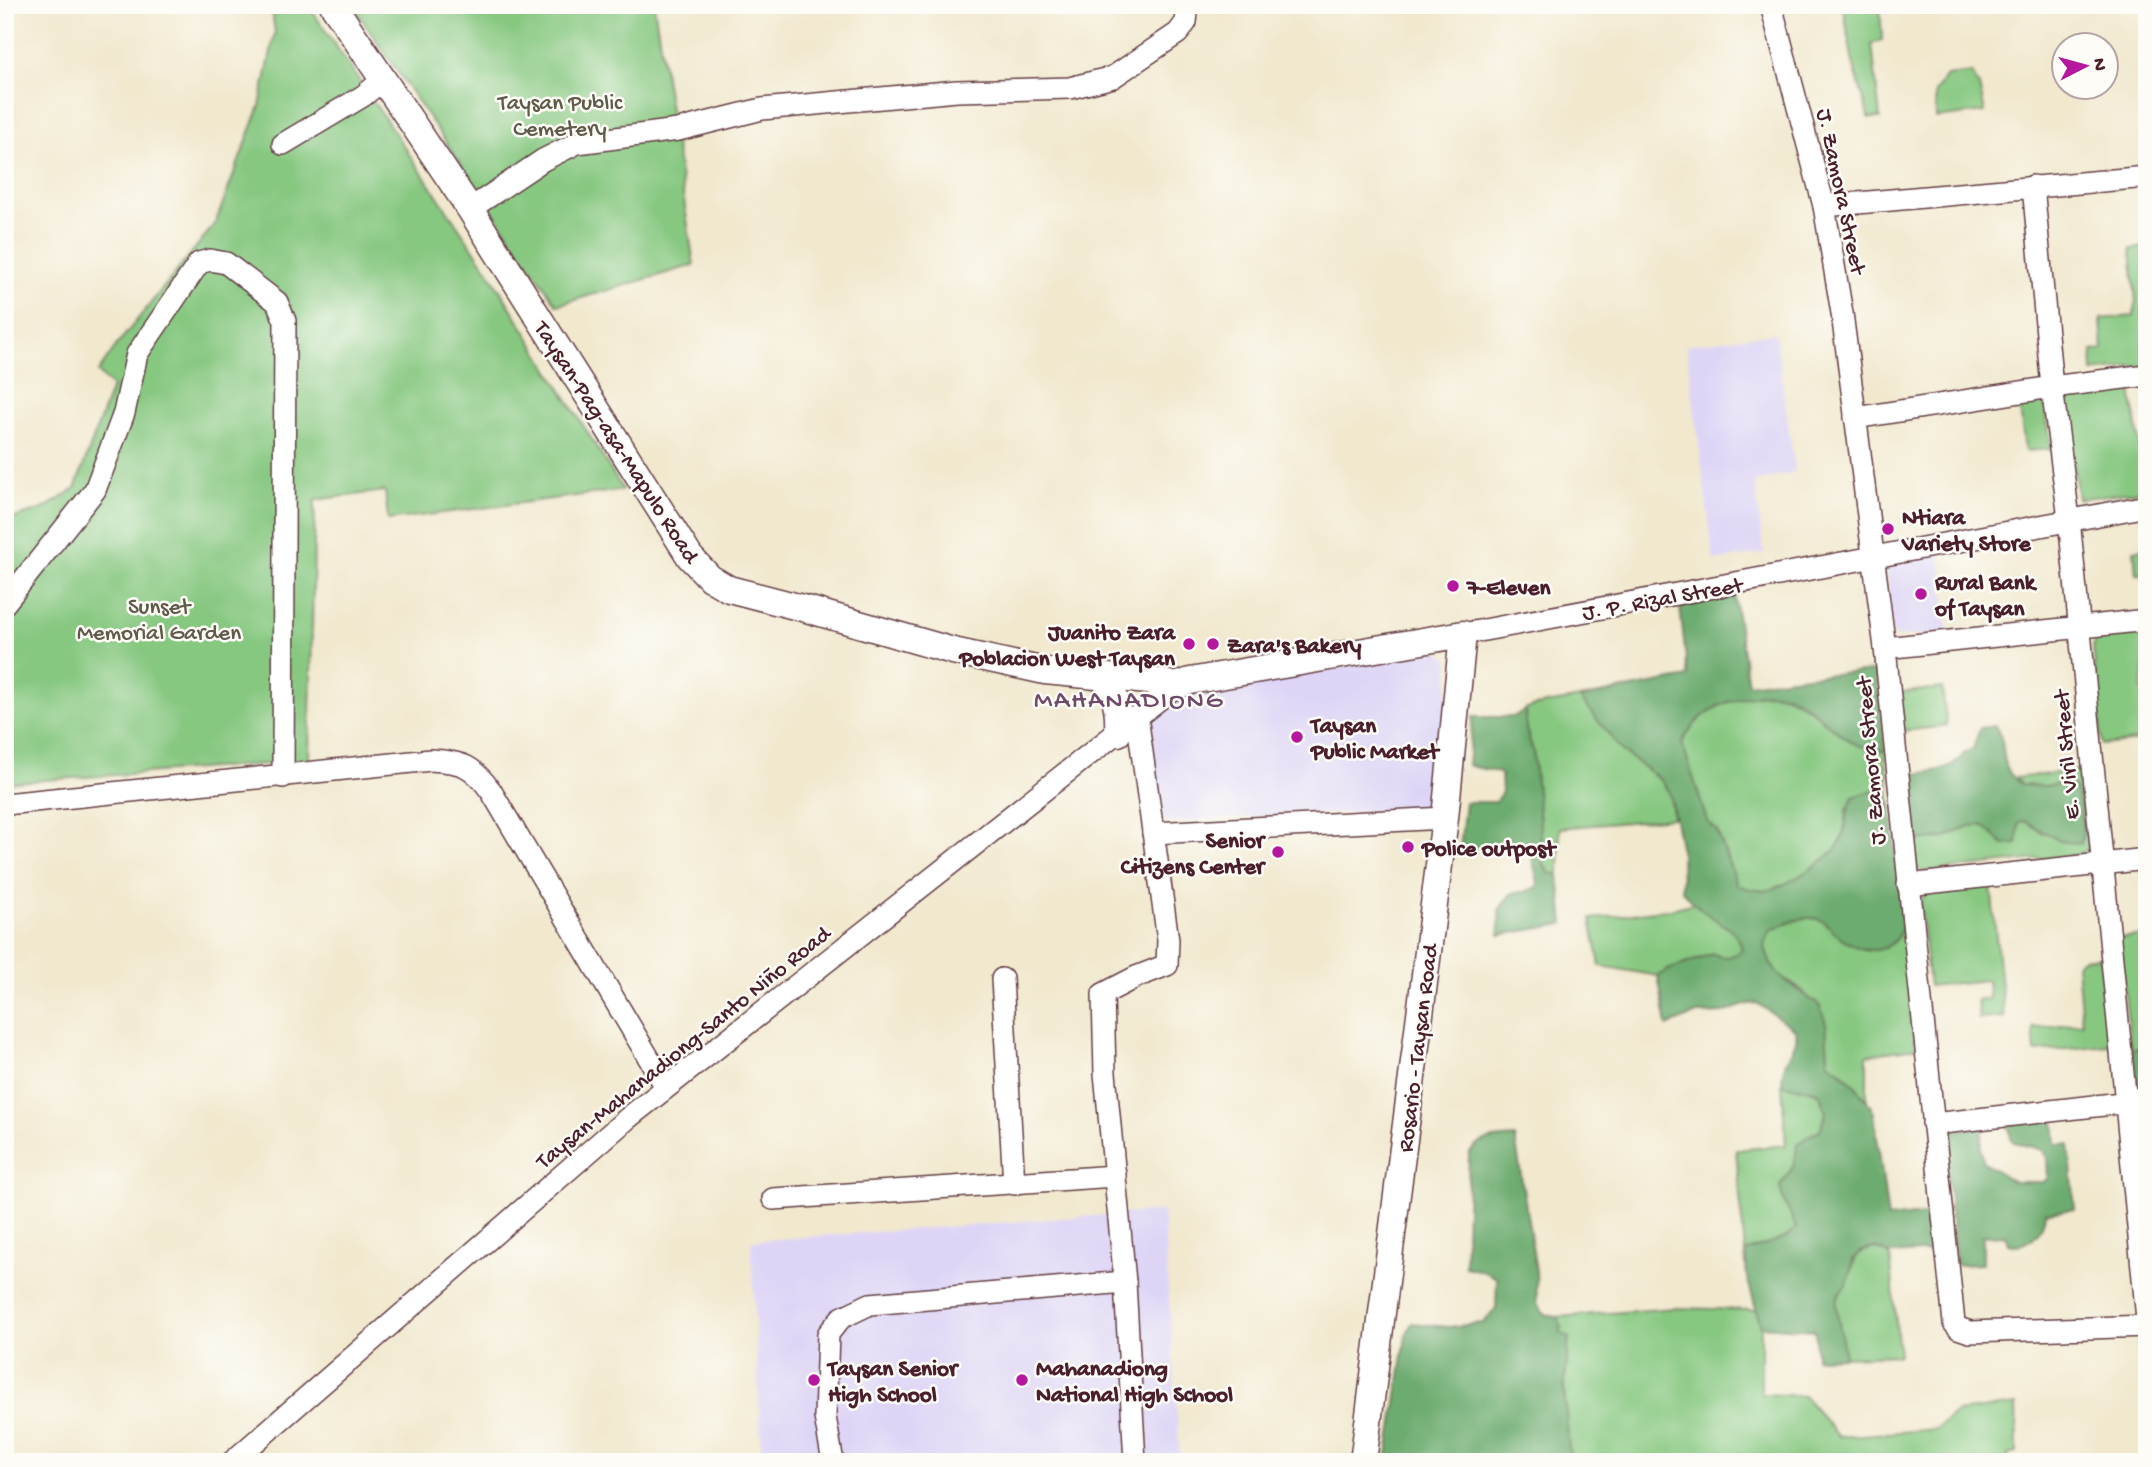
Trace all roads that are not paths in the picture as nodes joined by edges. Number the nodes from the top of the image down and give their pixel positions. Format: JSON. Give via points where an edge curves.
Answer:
{"nodes":[{"id":1,"x":333,"y":5,"type":"edge"},
{"id":2,"x":1188,"y":5,"type":"edge"},
{"id":3,"x":1771,"y":5,"type":"edge"},
{"id":4,"x":383,"y":80,"type":"junction"},
{"id":5,"x":283,"y":144,"type":"dead end"},
{"id":6,"x":2147,"y":177,"type":"edge"},
{"id":7,"x":2034,"y":186,"type":"junction"},
{"id":8,"x":1825,"y":206,"type":"junction"},
{"id":9,"x":470,"y":209,"type":"junction"},
{"id":10,"x":2147,"y":375,"type":"edge"},
{"id":11,"x":2052,"y":387,"type":"junction"},
{"id":12,"x":1855,"y":418,"type":"junction"},
{"id":13,"x":2147,"y":506,"type":"edge"},
{"id":14,"x":2069,"y":519,"type":"junction"},
{"id":15,"x":1874,"y":557,"type":"junction"},
{"id":16,"x":5,"y":603,"type":"edge"},
{"id":17,"x":2147,"y":620,"type":"edge"},
{"id":18,"x":2079,"y":627,"type":"junction"},
{"id":19,"x":1463,"y":634,"type":"junction"},
{"id":20,"x":1885,"y":648,"type":"junction"},
{"id":21,"x":1104,"y":677,"type":"junction"},
{"id":22,"x":1176,"y":686,"type":"junction"},
{"id":23,"x":1128,"y":725,"type":"junction"},
{"id":24,"x":284,"y":777,"type":"junction"},
{"id":25,"x":5,"y":804,"type":"edge"},
{"id":26,"x":1445,"y":818,"type":"junction"},
{"id":27,"x":1153,"y":833,"type":"junction"},
{"id":28,"x":2147,"y":859,"type":"edge"},
{"id":29,"x":2102,"y":863,"type":"junction"},
{"id":30,"x":1908,"y":885,"type":"junction"},
{"id":31,"x":1002,"y":979,"type":"dead end"},
{"id":32,"x":666,"y":1087,"type":"junction"},
{"id":33,"x":2147,"y":1096,"type":"edge"},
{"id":34,"x":2125,"y":1103,"type":"junction"},
{"id":35,"x":1933,"y":1125,"type":"junction"},
{"id":36,"x":1115,"y":1176,"type":"junction"},
{"id":37,"x":1014,"y":1184,"type":"junction"},
{"id":38,"x":773,"y":1199,"type":"dead end"},
{"id":39,"x":1125,"y":1282,"type":"junction"},
{"id":40,"x":2147,"y":1320,"type":"edge"},
{"id":41,"x":2147,"y":1326,"type":"edge"},
{"id":42,"x":232,"y":1462,"type":"edge"},
{"id":43,"x":833,"y":1462,"type":"edge"},
{"id":44,"x":1135,"y":1462,"type":"edge"},
{"id":45,"x":1363,"y":1462,"type":"edge"}],
"edges":[{"from":1,"to":4,"type":"main road","name":"Taysan-Pag-asa-Mapulo Road"},
{"from":2,"to":9,"type":"street","via":[[1178,33],[1113,77],[1070,88],[957,91],[762,109],[678,130],[578,143],[543,160]]},
{"from":3,"to":8,"type":"street","name":"J. Zamora Street"},
{"from":4,"to":5,"type":"street"},
{"from":4,"to":9,"type":"main road","name":"Taysan-Pag-asa-Mapulo Road"},
{"from":6,"to":7,"type":"street"},
{"from":7,"to":8,"type":"street"},
{"from":7,"to":11,"type":"street","name":"E. Viril Street"},
{"from":8,"to":12,"type":"street","name":"J. Zamora Street"},
{"from":9,"to":21,"type":"main road","name":"Taysan-Pag-asa-Mapulo Road","via":[[690,556],[710,578],[729,589],[953,651],[1045,671]]},
{"from":10,"to":11,"type":"street"},
{"from":11,"to":12,"type":"street"},
{"from":11,"to":14,"type":"street","name":"E. Viril Street"},
{"from":12,"to":15,"type":"street","name":"J. Zamora Street"},
{"from":13,"to":14,"type":"street","name":"J. P. Rizal Street"},
{"from":14,"to":15,"type":"street","name":"J. P. Rizal Street"},
{"from":14,"to":18,"type":"street","name":"E. Viril Street"},
{"from":15,"to":19,"type":"street","name":"J. P. Rizal Street"},
{"from":15,"to":20,"type":"street","name":"J. Zamora Street"},
{"from":16,"to":24,"type":"street","via":[[95,490],[124,413],[137,354],[199,263],[226,263],[277,302],[285,321]]},
{"from":17,"to":18,"type":"street"},
{"from":18,"to":20,"type":"street"},
{"from":18,"to":29,"type":"street","name":"E. Viril Street"},
{"from":19,"to":22,"type":"main road","name":"J. P. Rizal Street"},
{"from":19,"to":26,"type":"main road","name":"Rosario - Taysan Road"},
{"from":20,"to":30,"type":"street","name":"J. Zamora Street"},
{"from":21,"to":22,"type":"main road","name":"Taysan-Pag-asa-Mapulo Road"},
{"from":21,"to":23,"type":"main road"},
{"from":22,"to":23,"type":"street","name":"Taysan-Mahanadiong-Santo Niño Road"},
{"from":23,"to":27,"type":"street"},
{"from":23,"to":32,"type":"street","name":"Taysan-Mahanadiong-Santo Niño Road"},
{"from":24,"to":25,"type":"street"},
{"from":24,"to":32,"type":"street","via":[[431,760],[469,766],[491,791]]},
{"from":26,"to":27,"type":"street"},
{"from":26,"to":45,"type":"main road","name":"Rosario - Taysan Road"},
{"from":27,"to":36,"type":"street","via":[[1168,940],[1167,965],[1103,994]]},
{"from":28,"to":29,"type":"street"},
{"from":29,"to":30,"type":"street"},
{"from":29,"to":34,"type":"street","name":"E. Viril Street"},
{"from":30,"to":35,"type":"street","name":"J. Zamora Street"},
{"from":31,"to":37,"type":"street"},
{"from":32,"to":42,"type":"street","name":"Taysan-Mahanadiong-Santo Niño Road"},
{"from":33,"to":34,"type":"street"},
{"from":34,"to":35,"type":"street"},
{"from":34,"to":40,"type":"street","name":"E. Viril Street"},
{"from":35,"to":41,"type":"street","name":"J. Zamora Street","via":[[1952,1315],[1958,1328],[1970,1332]]},
{"from":36,"to":37,"type":"street"},
{"from":36,"to":39,"type":"street"},
{"from":37,"to":38,"type":"street"},
{"from":39,"to":43,"type":"street","via":[[870,1304],[841,1318],[828,1334],[825,1417]]},
{"from":39,"to":44,"type":"street"}]}
